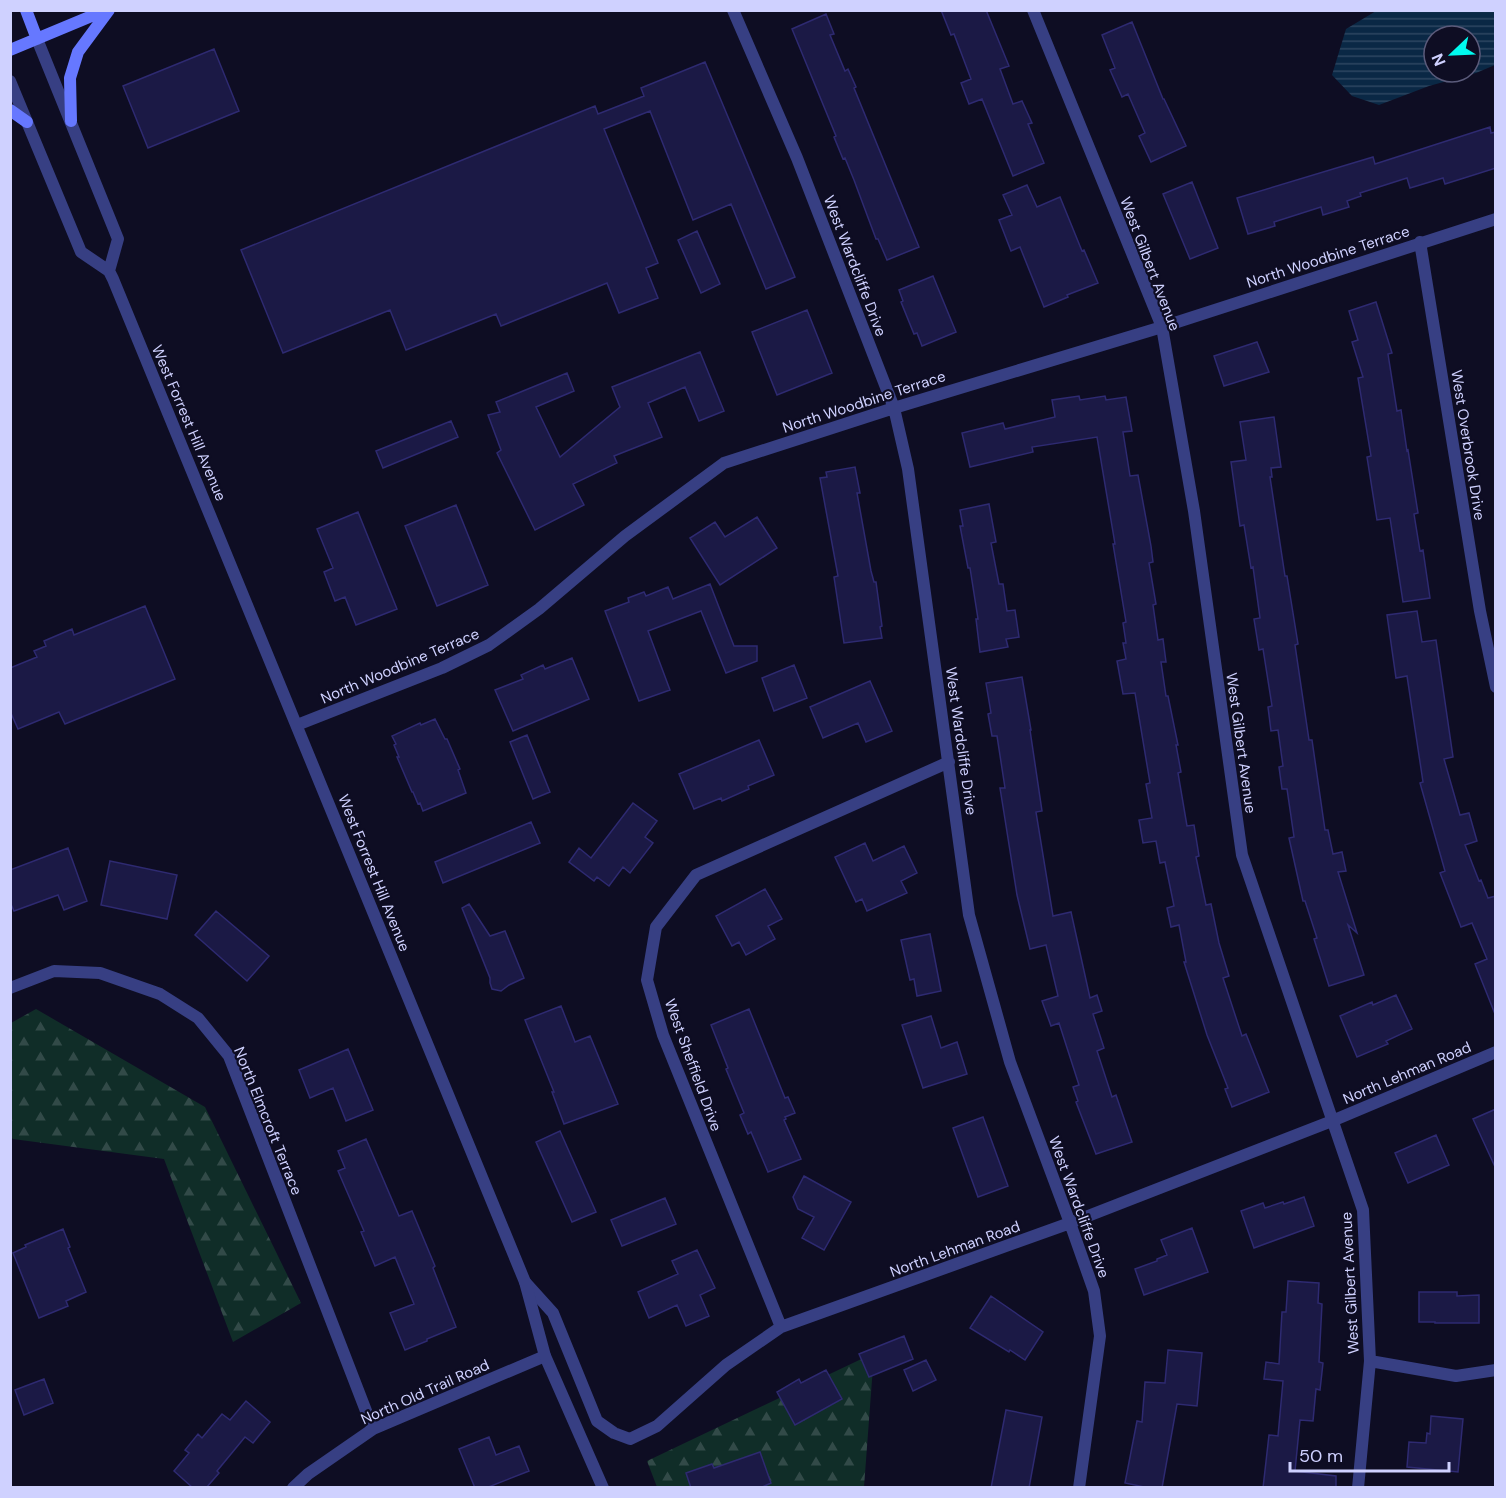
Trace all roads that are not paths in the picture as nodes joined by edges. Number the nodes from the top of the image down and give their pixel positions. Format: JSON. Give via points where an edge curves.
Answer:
{"nodes":[{"id":1,"x":26,"y":10,"type":"edge"},
{"id":2,"x":108,"y":10,"type":"edge"},
{"id":3,"x":734,"y":10,"type":"edge"},
{"id":4,"x":1033,"y":10,"type":"edge"},
{"id":5,"x":38,"y":39,"type":"junction"},
{"id":6,"x":10,"y":50,"type":"edge"},
{"id":7,"x":10,"y":81,"type":"edge"},
{"id":8,"x":10,"y":110,"type":"edge"},
{"id":9,"x":71,"y":121,"type":"junction"},
{"id":10,"x":27,"y":122,"type":"junction"},
{"id":11,"x":1496,"y":219,"type":"edge"},
{"id":12,"x":1420,"y":242,"type":"junction"},
{"id":13,"x":110,"y":271,"type":"junction"},
{"id":14,"x":1162,"y":327,"type":"junction"},
{"id":15,"x":894,"y":408,"type":"junction"},
{"id":16,"x":1496,"y":687,"type":"edge"},
{"id":17,"x":297,"y":725,"type":"junction"},
{"id":18,"x":949,"y":762,"type":"junction"},
{"id":19,"x":10,"y":988,"type":"edge"},
{"id":20,"x":1496,"y":1052,"type":"edge"},
{"id":21,"x":1332,"y":1121,"type":"junction"},
{"id":22,"x":1070,"y":1223,"type":"junction"},
{"id":23,"x":525,"y":1282,"type":"junction"},
{"id":24,"x":781,"y":1327,"type":"junction"},
{"id":25,"x":545,"y":1356,"type":"junction"},
{"id":26,"x":1370,"y":1361,"type":"junction"},
{"id":27,"x":1496,"y":1370,"type":"edge"},
{"id":28,"x":373,"y":1430,"type":"junction"},
{"id":29,"x":293,"y":1488,"type":"edge"},
{"id":30,"x":603,"y":1488,"type":"edge"},
{"id":31,"x":1079,"y":1488,"type":"edge"},
{"id":32,"x":1358,"y":1488,"type":"edge"}],
"edges":[{"from":1,"to":5,"type":"main road"},
{"from":2,"to":5,"type":"main road"},
{"from":2,"to":9,"type":"main road","via":[[78,52],[70,78]]},
{"from":3,"to":15,"type":"street","name":"West Wardcliffe Drive","via":[[797,158]]},
{"from":4,"to":14,"type":"street","name":"West Gilbert Avenue"},
{"from":5,"to":6,"type":"main road"},
{"from":5,"to":9,"type":"street"},
{"from":7,"to":10,"type":"street"},
{"from":8,"to":10,"type":"main road"},
{"from":9,"to":13,"type":"street","via":[[118,239]]},
{"from":10,"to":13,"type":"street","via":[[81,252]]},
{"from":11,"to":12,"type":"street","name":"North Woodbine Terrace"},
{"from":12,"to":14,"type":"street","name":"North Woodbine Terrace"},
{"from":12,"to":16,"type":"street","name":"West Overbrook Drive"},
{"from":13,"to":17,"type":"street","name":"West Forrest Hill Avenue"},
{"from":14,"to":15,"type":"street","name":"North Woodbine Terrace"},
{"from":14,"to":21,"type":"street","name":"West Gilbert Avenue","via":[[1194,511],[1242,855]]},
{"from":15,"to":17,"type":"street","name":"North Woodbine Terrace","via":[[724,463],[489,645],[442,668]]},
{"from":15,"to":18,"type":"street","name":"West Wardcliffe Drive","via":[[908,469]]},
{"from":17,"to":23,"type":"street","name":"West Forrest Hill Avenue"},
{"from":18,"to":22,"type":"street","name":"West Wardcliffe Drive","via":[[969,915],[1010,1062]]},
{"from":18,"to":24,"type":"street","name":"West Sheffield Drive","via":[[696,875],[656,927],[647,980],[663,1035]]},
{"from":19,"to":28,"type":"street","name":"North Elmcroft Terrace","via":[[54,971],[100,973],[160,994],[198,1018],[229,1056]]},
{"from":20,"to":21,"type":"street","name":"North Lehman Road"},
{"from":21,"to":22,"type":"street","name":"North Lehman Road"},
{"from":21,"to":26,"type":"street","name":"West Gilbert Avenue","via":[[1363,1210]]},
{"from":22,"to":24,"type":"street","name":"North Lehman Road"},
{"from":22,"to":31,"type":"street","name":"West Wardcliffe Drive","via":[[1094,1291],[1100,1336]]},
{"from":23,"to":24,"type":"street","name":"North Lehman Road","via":[[553,1313],[597,1421],[630,1439],[657,1425],[726,1365]]},
{"from":23,"to":25,"type":"street","name":"West Forrest Hill Avenue"},
{"from":25,"to":28,"type":"street","name":"North Old Trail Road"},
{"from":25,"to":30,"type":"street","name":"West Forrest Hill Avenue"},
{"from":26,"to":27,"type":"street","via":[[1456,1376]]},
{"from":26,"to":32,"type":"street","name":"West Gilbert Avenue"},
{"from":28,"to":29,"type":"street","name":"North Old Trail Road"}]}
